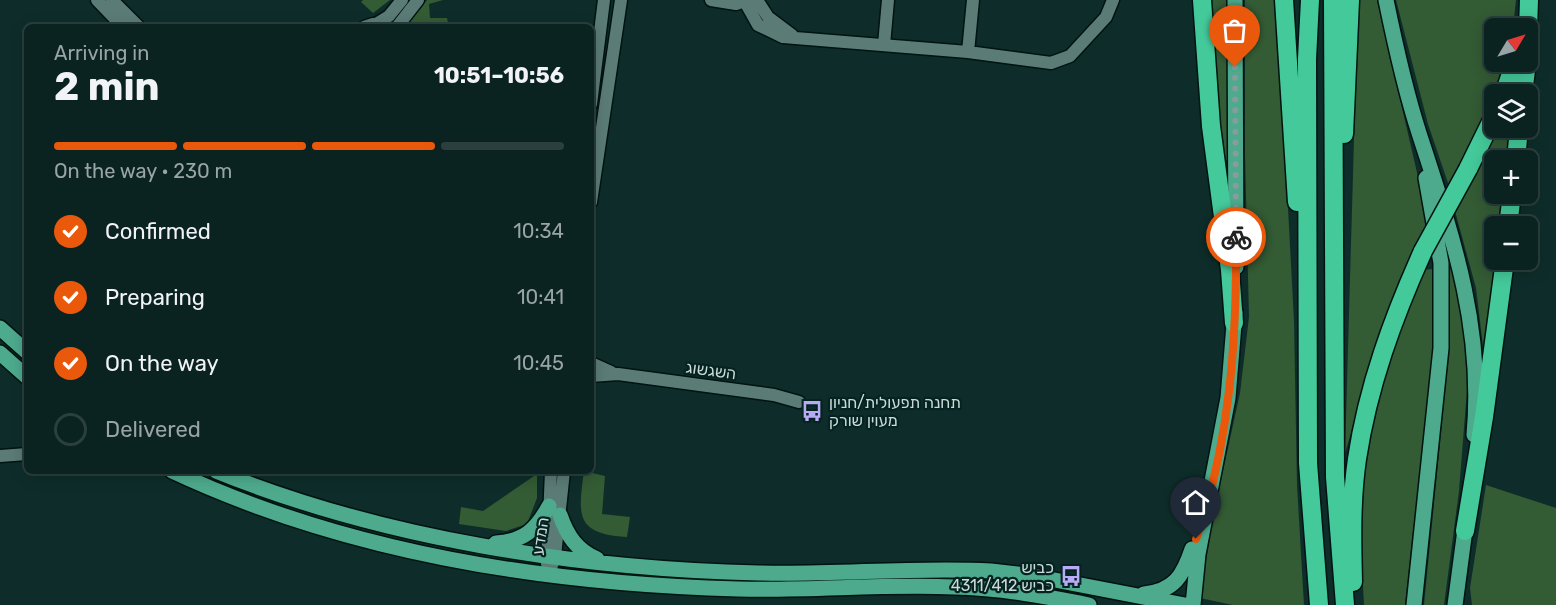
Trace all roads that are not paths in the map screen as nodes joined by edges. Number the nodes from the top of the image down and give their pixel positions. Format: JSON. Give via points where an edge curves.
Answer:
{"nodes":[{"id":1,"x":97,"y":0,"type":"edge"},
{"id":2,"x":112,"y":0,"type":"edge"},
{"id":3,"x":402,"y":0,"type":"edge"},
{"id":4,"x":418,"y":0,"type":"edge"},
{"id":5,"x":621,"y":0,"type":"edge"},
{"id":6,"x":711,"y":0,"type":"edge"},
{"id":7,"x":888,"y":0,"type":"edge"},
{"id":8,"x":973,"y":0,"type":"edge"},
{"id":9,"x":1113,"y":0,"type":"edge"},
{"id":10,"x":1202,"y":0,"type":"edge"},
{"id":11,"x":1235,"y":0,"type":"edge"},
{"id":12,"x":1284,"y":0,"type":"edge"},
{"id":13,"x":1310,"y":0,"type":"edge"},
{"id":14,"x":1333,"y":0,"type":"edge"},
{"id":15,"x":1350,"y":0,"type":"edge"},
{"id":16,"x":1386,"y":0,"type":"edge"},
{"id":17,"x":1528,"y":0,"type":"edge"},
{"id":18,"x":748,"y":1,"type":"edge"},
{"id":19,"x":602,"y":3,"type":"edge"},
{"id":20,"x":1524,"y":18,"type":"edge"},
{"id":21,"x":1528,"y":18,"type":"edge"},
{"id":22,"x":120,"y":24,"type":"edge"},
{"id":23,"x":136,"y":24,"type":"edge"},
{"id":24,"x":378,"y":24,"type":"edge"},
{"id":25,"x":399,"y":24,"type":"edge"},
{"id":26,"x":884,"y":45,"type":"junction"},
{"id":27,"x":968,"y":52,"type":"junction"},
{"id":28,"x":594,"y":68,"type":"edge"},
{"id":29,"x":1418,"y":130,"type":"junction"},
{"id":30,"x":1484,"y":136,"type":"edge"},
{"id":31,"x":594,"y":182,"type":"edge"},
{"id":32,"x":1504,"y":270,"type":"edge"},
{"id":33,"x":1335,"y":279,"type":"junction"},
{"id":34,"x":1234,"y":323,"type":"junction"},
{"id":35,"x":0,"y":328,"type":"edge"},
{"id":36,"x":24,"y":349,"type":"edge"},
{"id":37,"x":0,"y":353,"type":"edge"},
{"id":38,"x":594,"y":364,"type":"edge"},
{"id":39,"x":24,"y":374,"type":"edge"},
{"id":40,"x":618,"y":374,"type":"junction"},
{"id":41,"x":594,"y":376,"type":"edge"},
{"id":42,"x":799,"y":402,"type":"dead end"},
{"id":43,"x":1308,"y":427,"type":"junction"},
{"id":44,"x":24,"y":454,"type":"edge"},
{"id":45,"x":0,"y":456,"type":"edge"},
{"id":46,"x":179,"y":474,"type":"edge"},
{"id":47,"x":225,"y":474,"type":"edge"},
{"id":48,"x":551,"y":474,"type":"edge"},
{"id":49,"x":563,"y":474,"type":"edge"},
{"id":50,"x":1209,"y":501,"type":"junction"},
{"id":51,"x":554,"y":510,"type":"junction"},
{"id":52,"x":1465,"y":531,"type":"junction"},
{"id":53,"x":479,"y":544,"type":"junction"},
{"id":54,"x":551,"y":556,"type":"junction"},
{"id":55,"x":608,"y":563,"type":"junction"},
{"id":56,"x":549,"y":574,"type":"junction"},
{"id":57,"x":1131,"y":595,"type":"junction"},
{"id":58,"x":1053,"y":601,"type":"edge"},
{"id":59,"x":1456,"y":602,"type":"edge"},
{"id":60,"x":1089,"y":605,"type":"edge"},
{"id":61,"x":1185,"y":605,"type":"edge"},
{"id":62,"x":1193,"y":605,"type":"edge"},
{"id":63,"x":1319,"y":605,"type":"edge"},
{"id":64,"x":1345,"y":605,"type":"edge"},
{"id":65,"x":1353,"y":605,"type":"edge"},
{"id":66,"x":1414,"y":605,"type":"edge"}],
"edges":[{"from":1,"to":22,"type":"street"},
{"from":2,"to":23,"type":"street"},
{"from":3,"to":24,"type":"street"},
{"from":4,"to":25,"type":"street"},
{"from":5,"to":31,"type":"street"},
{"from":6,"to":18,"type":"street","via":[[736,4]]},
{"from":7,"to":26,"type":"street"},
{"from":8,"to":27,"type":"street"},
{"from":9,"to":27,"type":"street","via":[[1106,17],[1062,61],[1051,63]]},
{"from":10,"to":34,"type":"highway","via":[[1211,126]]},
{"from":11,"to":34,"type":"main road"},
{"from":12,"to":43,"type":"highway"},
{"from":13,"to":43,"type":"highway"},
{"from":14,"to":33,"type":"highway"},
{"from":15,"to":33,"type":"highway"},
{"from":16,"to":29,"type":"main road"},
{"from":17,"to":20,"type":"highway"},
{"from":17,"to":21,"type":"highway"},
{"from":18,"to":26,"type":"street","via":[[758,25],[773,34]]},
{"from":19,"to":28,"type":"street"},
{"from":26,"to":27,"type":"street"},
{"from":29,"to":52,"type":"main road","via":[[1459,257],[1474,342],[1476,407]]},
{"from":29,"to":66,"type":"main road","via":[[1442,295],[1441,348]]},
{"from":30,"to":65,"type":"highway","bridge":true,"via":[[1423,251],[1386,344],[1363,422],[1353,500]]},
{"from":32,"to":52,"type":"highway"},
{"from":33,"to":64,"type":"highway","via":[[1335,477]]},
{"from":34,"to":50,"type":"main road","via":[[1228,398]]},
{"from":35,"to":36,"type":"main road"},
{"from":37,"to":39,"type":"main road"},
{"from":38,"to":40,"type":"street","name":"השגשוג"},
{"from":40,"to":41,"type":"street","name":"השגשוג"},
{"from":40,"to":42,"type":"street","name":"השגשוג","via":[[774,395]]},
{"from":43,"to":63,"type":"highway"},
{"from":44,"to":45,"type":"street"},
{"from":46,"to":56,"type":"main road","via":[[242,501],[340,532],[443,557]]},
{"from":47,"to":53,"type":"main road","via":[[365,519]]},
{"from":48,"to":51,"type":"street","name":"המדע"},
{"from":49,"to":51,"type":"street","name":"המדע"},
{"from":50,"to":57,"type":"main road","via":[[1177,582],[1158,592]]},
{"from":50,"to":62,"type":"main road"},
{"from":51,"to":53,"type":"main road","via":[[527,535],[507,542]]},
{"from":51,"to":54,"type":"street","name":"המדע"},
{"from":51,"to":55,"type":"main road","via":[[576,546]]},
{"from":52,"to":59,"type":"main road"},
{"from":53,"to":54,"type":"main road"},
{"from":54,"to":55,"type":"main road"},
{"from":54,"to":56,"type":"street","name":"המדע"},
{"from":55,"to":57,"type":"main road","via":[[760,573],[991,571]]},
{"from":56,"to":58,"type":"main road","via":[[661,586],[782,590],[955,586],[1005,590]]},
{"from":57,"to":61,"type":"main road"},
{"from":58,"to":60,"type":"main road"}]}
